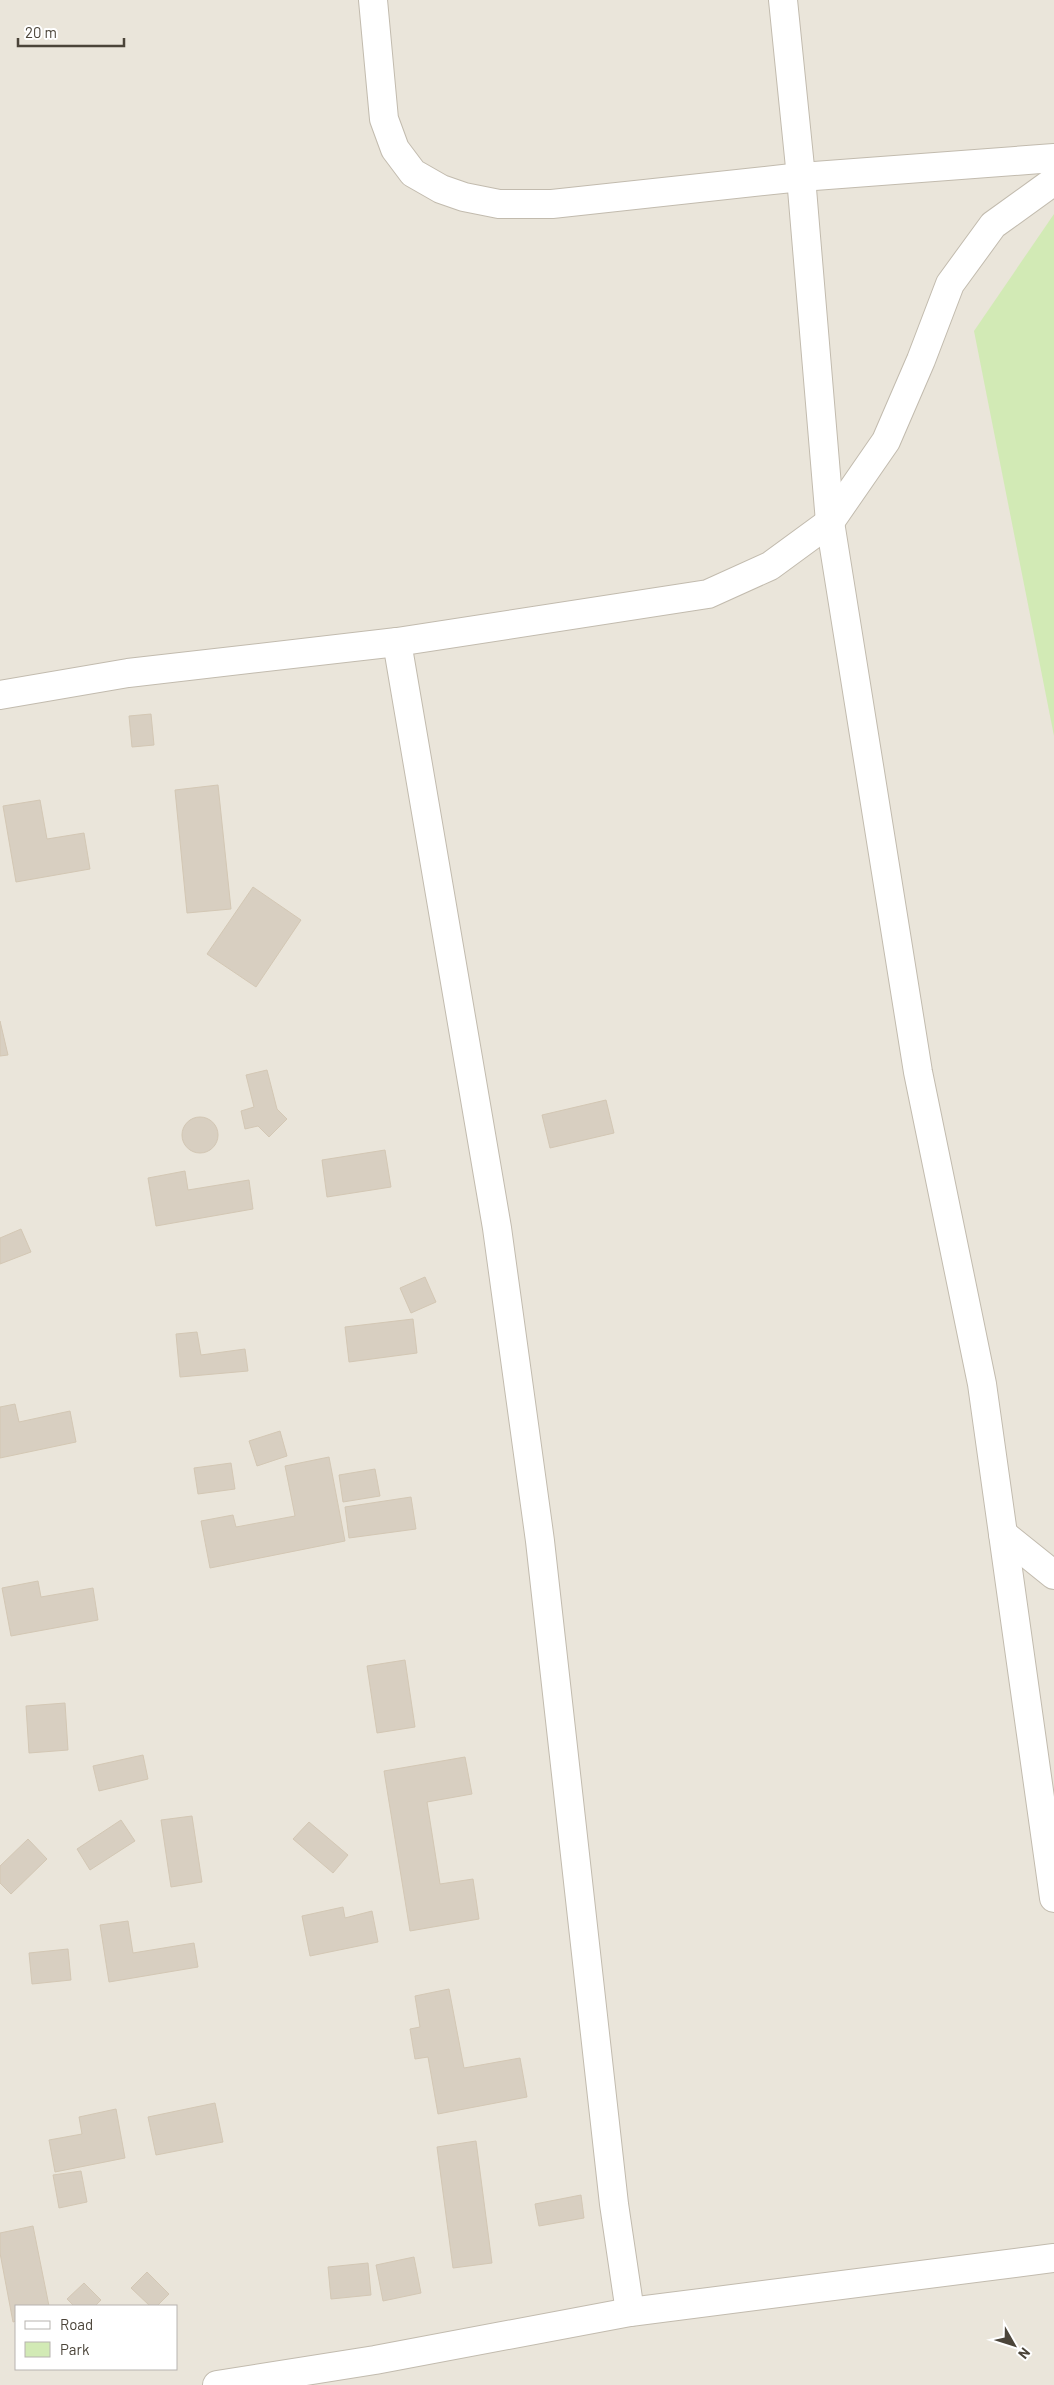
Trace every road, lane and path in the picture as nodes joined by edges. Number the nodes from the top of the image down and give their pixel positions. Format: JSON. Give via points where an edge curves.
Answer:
{"nodes":[{"id":1,"x":373,"y":0,"type":"edge"},
{"id":2,"x":782,"y":0,"type":"edge"},
{"id":3,"x":1054,"y":158,"type":"edge"},
{"id":4,"x":801,"y":177,"type":"junction"},
{"id":5,"x":1054,"y":181,"type":"edge"},
{"id":6,"x":830,"y":522,"type":"junction"},
{"id":7,"x":396,"y":642,"type":"junction"},
{"id":8,"x":0,"y":695,"type":"edge"},
{"id":9,"x":1003,"y":1534,"type":"junction"},
{"id":10,"x":1054,"y":1575,"type":"edge"},
{"id":11,"x":1054,"y":1898,"type":"edge"},
{"id":12,"x":1054,"y":2258,"type":"edge"},
{"id":13,"x":630,"y":2312,"type":"junction"},
{"id":14,"x":217,"y":2385,"type":"edge"}],
"edges":[{"from":1,"to":4,"type":"street","via":[[384,118],[395,150],[413,173],[441,188],[464,197],[499,204],[552,204]]},
{"from":2,"to":4,"type":"street"},
{"from":3,"to":4,"type":"street"},
{"from":4,"to":6,"type":"street"},
{"from":5,"to":6,"type":"street","via":[[993,225],[950,284],[886,441]]},
{"from":6,"to":7,"type":"street","via":[[770,566],[708,594]]},
{"from":6,"to":9,"type":"street","via":[[918,1072],[982,1384]]},
{"from":7,"to":8,"type":"street","via":[[128,673]]},
{"from":7,"to":13,"type":"street","via":[[498,1238],[540,1541],[614,2204]]},
{"from":9,"to":10,"type":"street"},
{"from":9,"to":11,"type":"street"},
{"from":12,"to":13,"type":"street"},
{"from":13,"to":14,"type":"street","via":[[374,2360]]}]}
